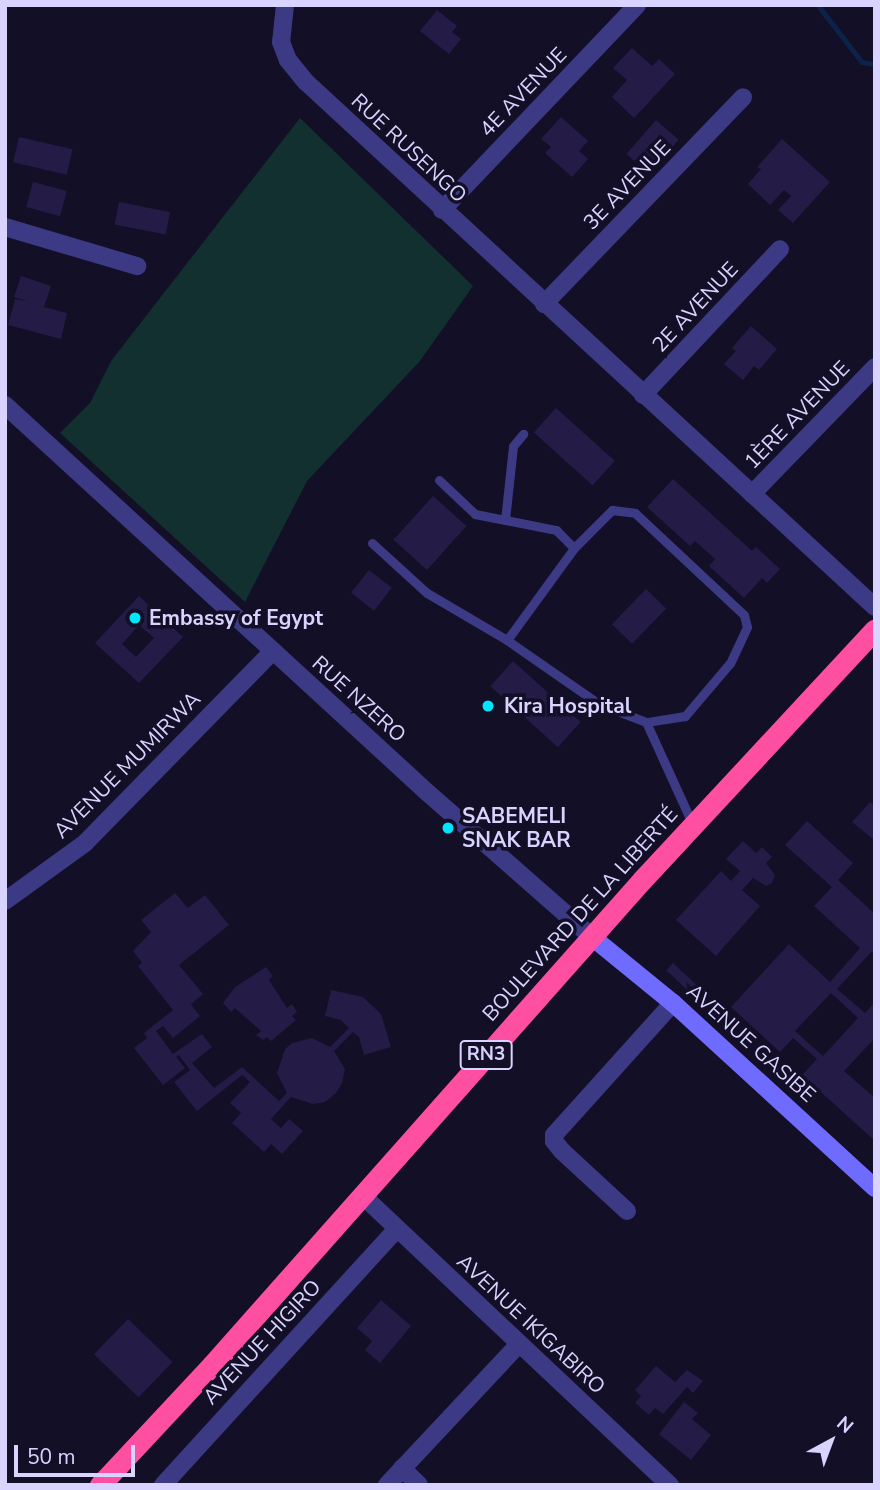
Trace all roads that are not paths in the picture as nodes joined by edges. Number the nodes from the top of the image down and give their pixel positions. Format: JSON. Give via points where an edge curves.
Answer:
{"nodes":[{"id":1,"x":285,"y":5,"type":"edge"},
{"id":2,"x":637,"y":5,"type":"edge"},
{"id":3,"x":743,"y":97,"type":"dead end"},
{"id":4,"x":442,"y":210,"type":"junction"},
{"id":5,"x":5,"y":227,"type":"edge"},
{"id":6,"x":780,"y":249,"type":"dead end"},
{"id":7,"x":137,"y":266,"type":"dead end"},
{"id":8,"x":544,"y":304,"type":"junction"},
{"id":9,"x":875,"y":367,"type":"edge"},
{"id":10,"x":643,"y":395,"type":"junction"},
{"id":11,"x":5,"y":405,"type":"edge"},
{"id":12,"x":523,"y":435,"type":"dead end"},
{"id":13,"x":439,"y":480,"type":"dead end"},
{"id":14,"x":752,"y":494,"type":"junction"},
{"id":15,"x":505,"y":520,"type":"junction"},
{"id":16,"x":372,"y":543,"type":"dead end"},
{"id":17,"x":574,"y":548,"type":"junction"},
{"id":18,"x":875,"y":607,"type":"edge"},
{"id":19,"x":875,"y":629,"type":"edge"},
{"id":20,"x":507,"y":640,"type":"junction"},
{"id":21,"x":273,"y":652,"type":"junction"},
{"id":22,"x":646,"y":722,"type":"junction"},
{"id":23,"x":693,"y":825,"type":"junction"},
{"id":24,"x":7,"y":898,"type":"edge"},
{"id":25,"x":592,"y":937,"type":"junction"},
{"id":26,"x":673,"y":1003,"type":"junction"},
{"id":27,"x":875,"y":1188,"type":"edge"},
{"id":28,"x":363,"y":1196,"type":"junction"},
{"id":29,"x":627,"y":1211,"type":"dead end"},
{"id":30,"x":396,"y":1230,"type":"junction"},
{"id":31,"x":519,"y":1344,"type":"junction"},
{"id":32,"x":402,"y":1468,"type":"junction"},
{"id":33,"x":100,"y":1485,"type":"edge"},
{"id":34,"x":163,"y":1485,"type":"edge"},
{"id":35,"x":387,"y":1485,"type":"edge"},
{"id":36,"x":419,"y":1485,"type":"edge"},
{"id":37,"x":670,"y":1485,"type":"edge"}],
"edges":[{"from":1,"to":4,"type":"street","name":"RUE RUSENGO","via":[[281,42],[288,60]]},
{"from":2,"to":4,"type":"street","name":"4E AVENUE"},
{"from":3,"to":8,"type":"street","name":"3E AVENUE"},
{"from":4,"to":8,"type":"street","name":"RUE RUSENGO"},
{"from":5,"to":7,"type":"street"},
{"from":6,"to":10,"type":"street","name":"2E AVENUE"},
{"from":8,"to":10,"type":"street","name":"RUE RUSENGO"},
{"from":9,"to":14,"type":"street","name":"1ÈRE AVENUE"},
{"from":10,"to":14,"type":"street","name":"RUE RUSENGO"},
{"from":11,"to":21,"type":"street","name":"RUE NZERO"},
{"from":12,"to":15,"type":"lane","via":[[513,446]]},
{"from":13,"to":15,"type":"lane","via":[[475,514]]},
{"from":14,"to":18,"type":"street","name":"RUE RUSENGO"},
{"from":15,"to":17,"type":"lane","via":[[556,530]]},
{"from":16,"to":20,"type":"lane","via":[[427,593]]},
{"from":17,"to":20,"type":"lane"},
{"from":17,"to":22,"type":"lane","via":[[612,510],[635,513],[744,615],[747,627],[730,663],[685,716]]},
{"from":19,"to":23,"type":"highway","name":"BOULEVARD DE LA LIBERTÉ","number":"RN3"},
{"from":20,"to":22,"type":"lane","via":[[599,705]]},
{"from":21,"to":24,"type":"street","name":"AVENUE MUMIRWA","via":[[85,843]]},
{"from":21,"to":25,"type":"street","name":"RUE NZERO"},
{"from":22,"to":23,"type":"lane"},
{"from":23,"to":25,"type":"highway","name":"BOULEVARD DE LA LIBERTÉ","number":"RN3"},
{"from":25,"to":26,"type":"street","name":"AVENUE GASIBE"},
{"from":25,"to":28,"type":"highway","name":"BOULEVARD DE LA LIBERTÉ","number":"RN3"},
{"from":26,"to":27,"type":"street","name":"AVENUE GASIBE"},
{"from":26,"to":29,"type":"street","via":[[554,1135],[562,1151]]},
{"from":28,"to":30,"type":"street","name":"AVENUE IKIGABIRO"},
{"from":28,"to":33,"type":"highway","name":"BOULEVARD DE LA LIBERTÉ","number":"RN3"},
{"from":30,"to":31,"type":"street","name":"AVENUE IKIGABIRO"},
{"from":30,"to":34,"type":"street","name":"AVENUE HIGIRO"},
{"from":31,"to":32,"type":"street"},
{"from":31,"to":37,"type":"street","name":"AVENUE IKIGABIRO"},
{"from":32,"to":35,"type":"street"},
{"from":32,"to":36,"type":"street"}]}
